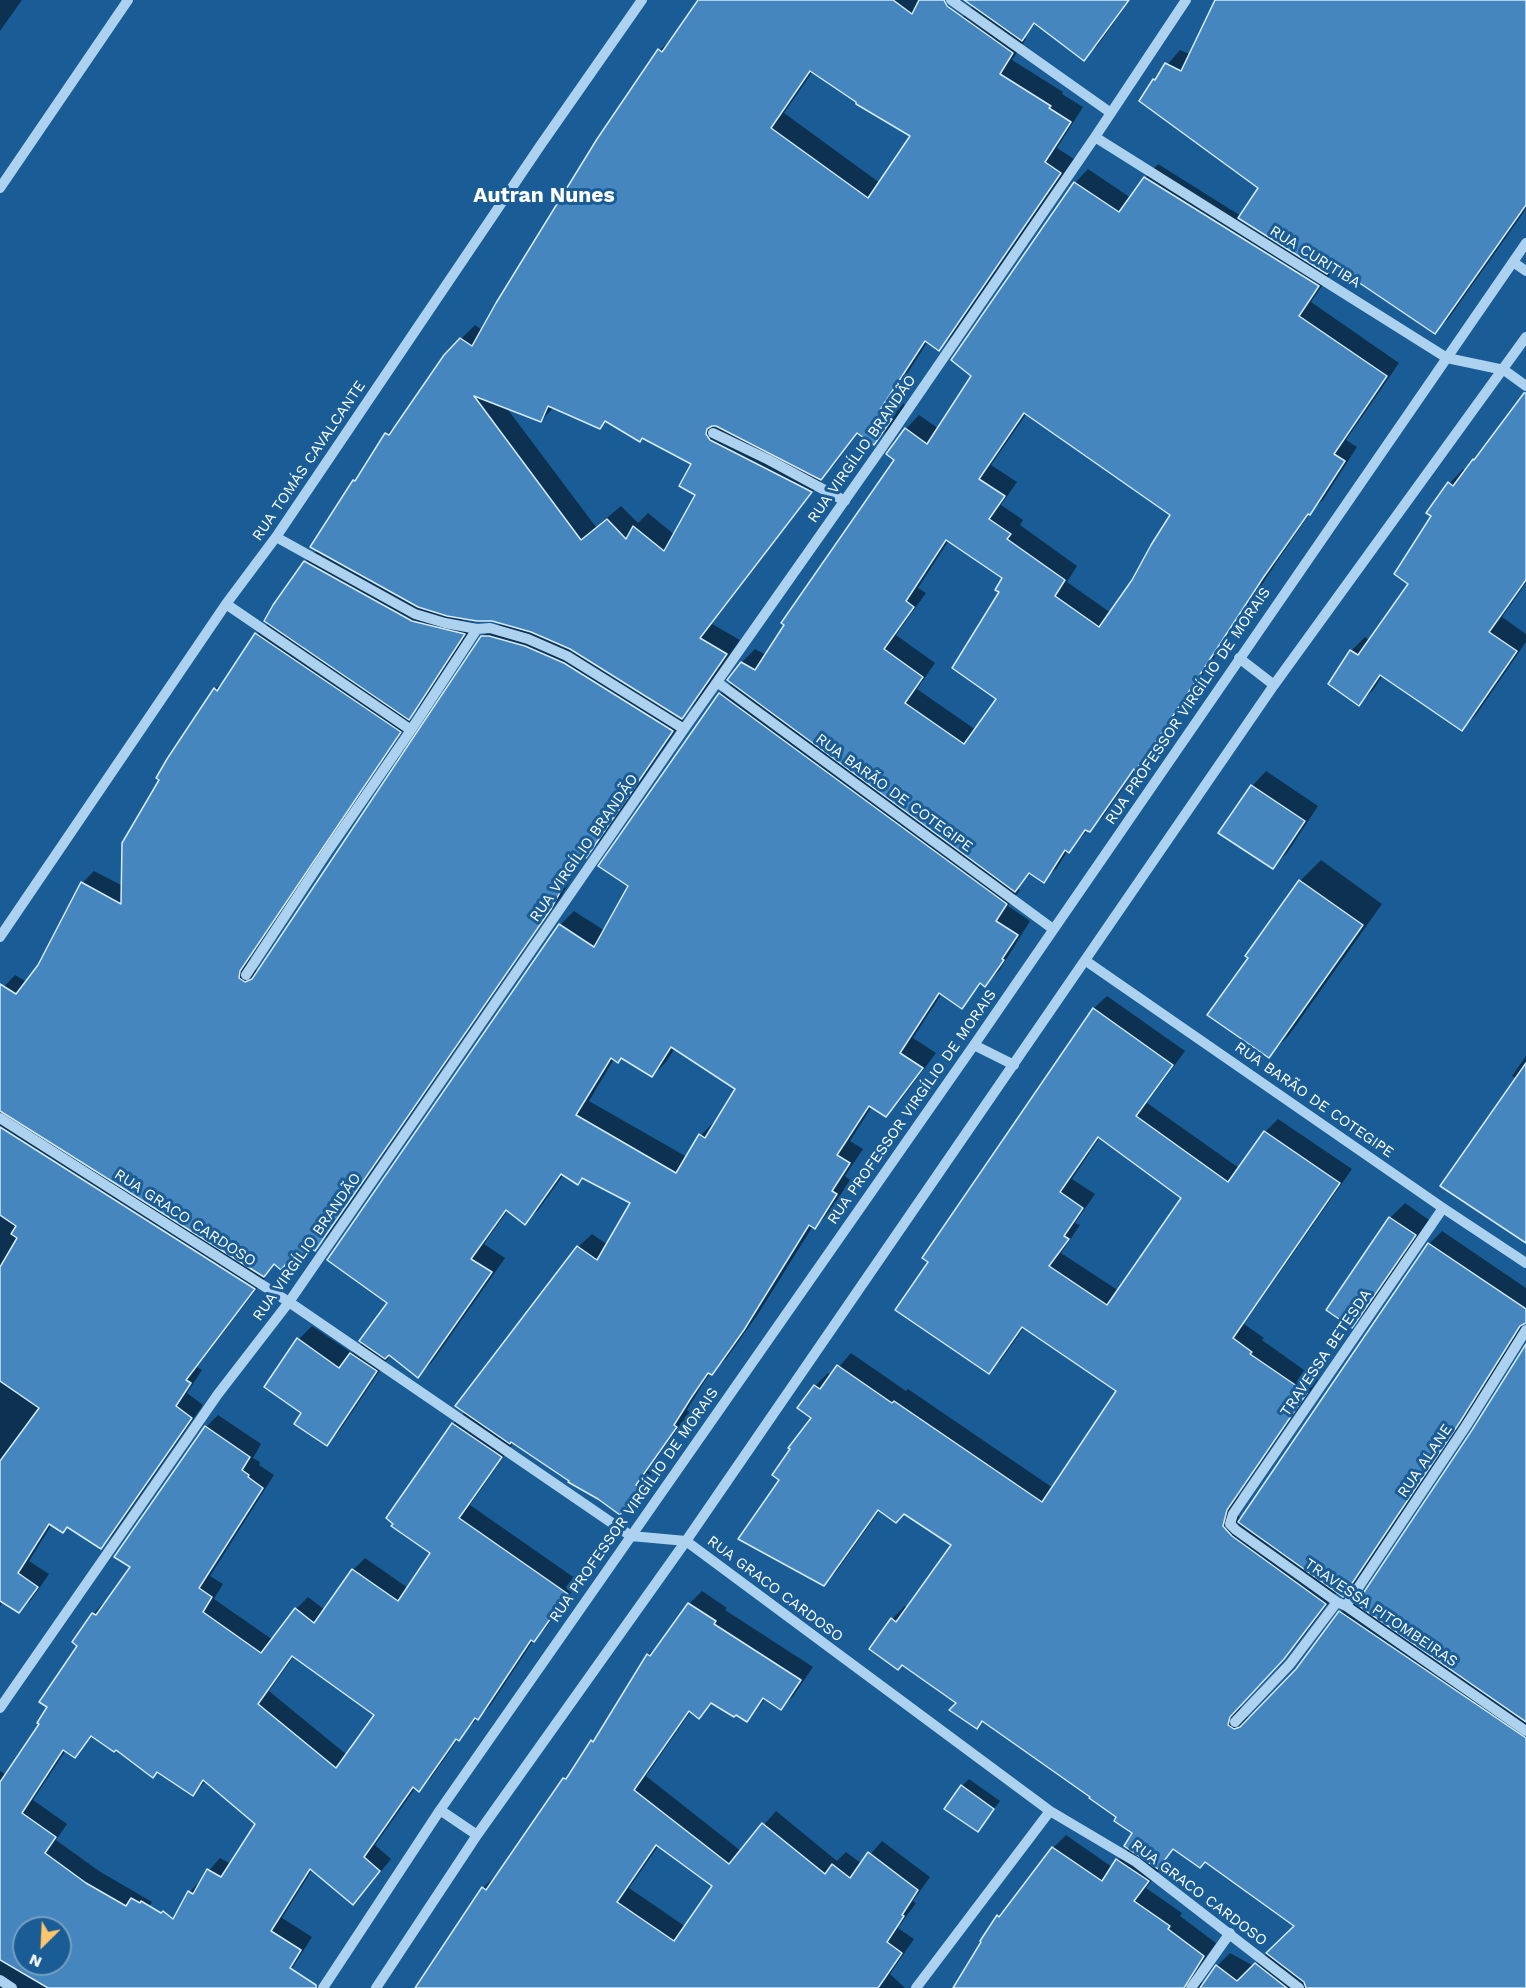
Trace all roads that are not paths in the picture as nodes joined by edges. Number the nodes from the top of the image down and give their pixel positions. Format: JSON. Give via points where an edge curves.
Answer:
{"nodes":[{"id":1,"x":128,"y":0,"type":"edge"},
{"id":2,"x":642,"y":0,"type":"edge"},
{"id":3,"x":951,"y":0,"type":"edge"},
{"id":4,"x":1186,"y":0,"type":"edge"},
{"id":5,"x":1111,"y":113,"type":"junction"},
{"id":6,"x":1095,"y":137,"type":"junction"},
{"id":7,"x":0,"y":188,"type":"edge"},
{"id":8,"x":1526,"y":243,"type":"edge"},
{"id":9,"x":1513,"y":262,"type":"junction"},
{"id":10,"x":1526,"y":271,"type":"edge"},
{"id":11,"x":1526,"y":338,"type":"edge"},
{"id":12,"x":1447,"y":358,"type":"junction"},
{"id":13,"x":1504,"y":370,"type":"junction"},
{"id":14,"x":1526,"y":386,"type":"edge"},
{"id":15,"x":713,"y":433,"type":"dead end"},
{"id":16,"x":845,"y":501,"type":"junction"},
{"id":17,"x":276,"y":537,"type":"junction"},
{"id":18,"x":226,"y":604,"type":"junction"},
{"id":19,"x":477,"y":629,"type":"junction"},
{"id":20,"x":1239,"y":658,"type":"junction"},
{"id":21,"x":717,"y":682,"type":"junction"},
{"id":22,"x":1274,"y":685,"type":"junction"},
{"id":23,"x":684,"y":729,"type":"junction"},
{"id":24,"x":411,"y":730,"type":"junction"},
{"id":25,"x":1053,"y":929,"type":"junction"},
{"id":26,"x":0,"y":937,"type":"edge"},
{"id":27,"x":1086,"y":961,"type":"junction"},
{"id":28,"x":246,"y":975,"type":"dead end"},
{"id":29,"x":974,"y":1045,"type":"junction"},
{"id":30,"x":1014,"y":1065,"type":"junction"},
{"id":31,"x":0,"y":1118,"type":"edge"},
{"id":32,"x":1443,"y":1208,"type":"junction"},
{"id":33,"x":1526,"y":1263,"type":"edge"},
{"id":34,"x":289,"y":1302,"type":"junction"},
{"id":35,"x":1526,"y":1330,"type":"edge"},
{"id":36,"x":1233,"y":1514,"type":"joint"},
{"id":37,"x":631,"y":1536,"type":"junction"},
{"id":38,"x":686,"y":1541,"type":"junction"},
{"id":39,"x":1341,"y":1604,"type":"junction"},
{"id":40,"x":0,"y":1708,"type":"edge"},
{"id":41,"x":1235,"y":1722,"type":"dead end"},
{"id":42,"x":1526,"y":1731,"type":"edge"},
{"id":43,"x":440,"y":1810,"type":"junction"},
{"id":44,"x":1050,"y":1811,"type":"junction"},
{"id":45,"x":477,"y":1835,"type":"junction"},
{"id":46,"x":1230,"y":1933,"type":"junction"},
{"id":47,"x":0,"y":1980,"type":"edge"},
{"id":48,"x":12,"y":1988,"type":"edge"},
{"id":49,"x":323,"y":1988,"type":"edge"},
{"id":50,"x":376,"y":1988,"type":"edge"},
{"id":51,"x":916,"y":1988,"type":"edge"},
{"id":52,"x":1191,"y":1988,"type":"edge"},
{"id":53,"x":1299,"y":1988,"type":"edge"}],
"edges":[{"from":1,"to":7,"type":"street"},
{"from":2,"to":17,"type":"street","name":"RUA TOMÁS CAVALCANTE"},
{"from":3,"to":5,"type":"street"},
{"from":4,"to":5,"type":"street","name":"RUA VIRGÍLIO BRANDÃO"},
{"from":5,"to":6,"type":"street","name":"RUA VIRGÍLIO BRANDÃO"},
{"from":6,"to":12,"type":"street","name":"RUA CURITIBA"},
{"from":6,"to":16,"type":"street","name":"RUA VIRGÍLIO BRANDÃO"},
{"from":8,"to":9,"type":"street","name":"RUA PROFESSOR VIRGÍLIO DE MORAIS"},
{"from":9,"to":10,"type":"street"},
{"from":9,"to":12,"type":"street","name":"RUA PROFESSOR VIRGÍLIO DE MORAIS"},
{"from":11,"to":13,"type":"street"},
{"from":12,"to":13,"type":"street","name":"RUA CURITIBA"},
{"from":12,"to":20,"type":"street","name":"RUA PROFESSOR VIRGÍLIO DE MORAIS"},
{"from":13,"to":14,"type":"street","name":"RUA CURITIBA"},
{"from":13,"to":22,"type":"street"},
{"from":15,"to":16,"type":"street"},
{"from":16,"to":21,"type":"street","name":"RUA VIRGÍLIO BRANDÃO"},
{"from":17,"to":18,"type":"street","name":"RUA TOMÁS CAVALCANTE"},
{"from":17,"to":19,"type":"street","via":[[415,614]]},
{"from":18,"to":24,"type":"street"},
{"from":18,"to":26,"type":"street","name":"RUA TOMÁS CAVALCANTE"},
{"from":19,"to":23,"type":"street","via":[[490,628],[528,639],[567,656]]},
{"from":19,"to":24,"type":"street"},
{"from":20,"to":22,"type":"street"},
{"from":20,"to":25,"type":"street","name":"RUA PROFESSOR VIRGÍLIO DE MORAIS"},
{"from":21,"to":23,"type":"street","name":"RUA VIRGÍLIO BRANDÃO"},
{"from":21,"to":25,"type":"street","name":"RUA BARÃO DE COTEGIPE"},
{"from":22,"to":27,"type":"street"},
{"from":23,"to":34,"type":"street","name":"RUA VIRGÍLIO BRANDÃO"},
{"from":24,"to":28,"type":"street"},
{"from":25,"to":29,"type":"street","name":"RUA PROFESSOR VIRGÍLIO DE MORAIS"},
{"from":27,"to":30,"type":"street"},
{"from":27,"to":32,"type":"street","name":"RUA BARÃO DE COTEGIPE"},
{"from":29,"to":30,"type":"street"},
{"from":29,"to":37,"type":"street","name":"RUA PROFESSOR VIRGÍLIO DE MORAIS"},
{"from":30,"to":38,"type":"street"},
{"from":31,"to":34,"type":"street","name":"RUA GRACO CARDOSO"},
{"from":32,"to":33,"type":"street","name":"RUA BARÃO DE COTEGIPE"},
{"from":32,"to":36,"type":"street","name":"TRAVESSA BETESDA"},
{"from":34,"to":37,"type":"street","name":"RUA GRACO CARDOSO"},
{"from":34,"to":40,"type":"street","name":"RUA VIRGÍLIO BRANDÃO","via":[[218,1394]]},
{"from":35,"to":39,"type":"street","name":"RUA ALANE","via":[[1466,1426]]},
{"from":36,"to":39,"type":"street","name":"TRAVESSA PITOMBEIRAS","via":[[1230,1524],[1236,1530]]},
{"from":37,"to":38,"type":"street","name":"RUA GRACO CARDOSO"},
{"from":37,"to":43,"type":"street","name":"RUA PROFESSOR VIRGÍLIO DE MORAIS"},
{"from":38,"to":44,"type":"street","name":"RUA GRACO CARDOSO"},
{"from":38,"to":45,"type":"street"},
{"from":39,"to":41,"type":"street","name":"RUA ALANE"},
{"from":39,"to":42,"type":"street","name":"TRAVESSA PITOMBEIRAS"},
{"from":43,"to":45,"type":"street"},
{"from":43,"to":49,"type":"street","name":"RUA PROFESSOR VIRGÍLIO DE MORAIS"},
{"from":44,"to":46,"type":"street","name":"RUA GRACO CARDOSO","via":[[1136,1862]]},
{"from":44,"to":51,"type":"street"},
{"from":45,"to":50,"type":"street"},
{"from":46,"to":52,"type":"street"},
{"from":46,"to":53,"type":"street","name":"RUA GRACO CARDOSO"},
{"from":47,"to":48,"type":"street"}]}
